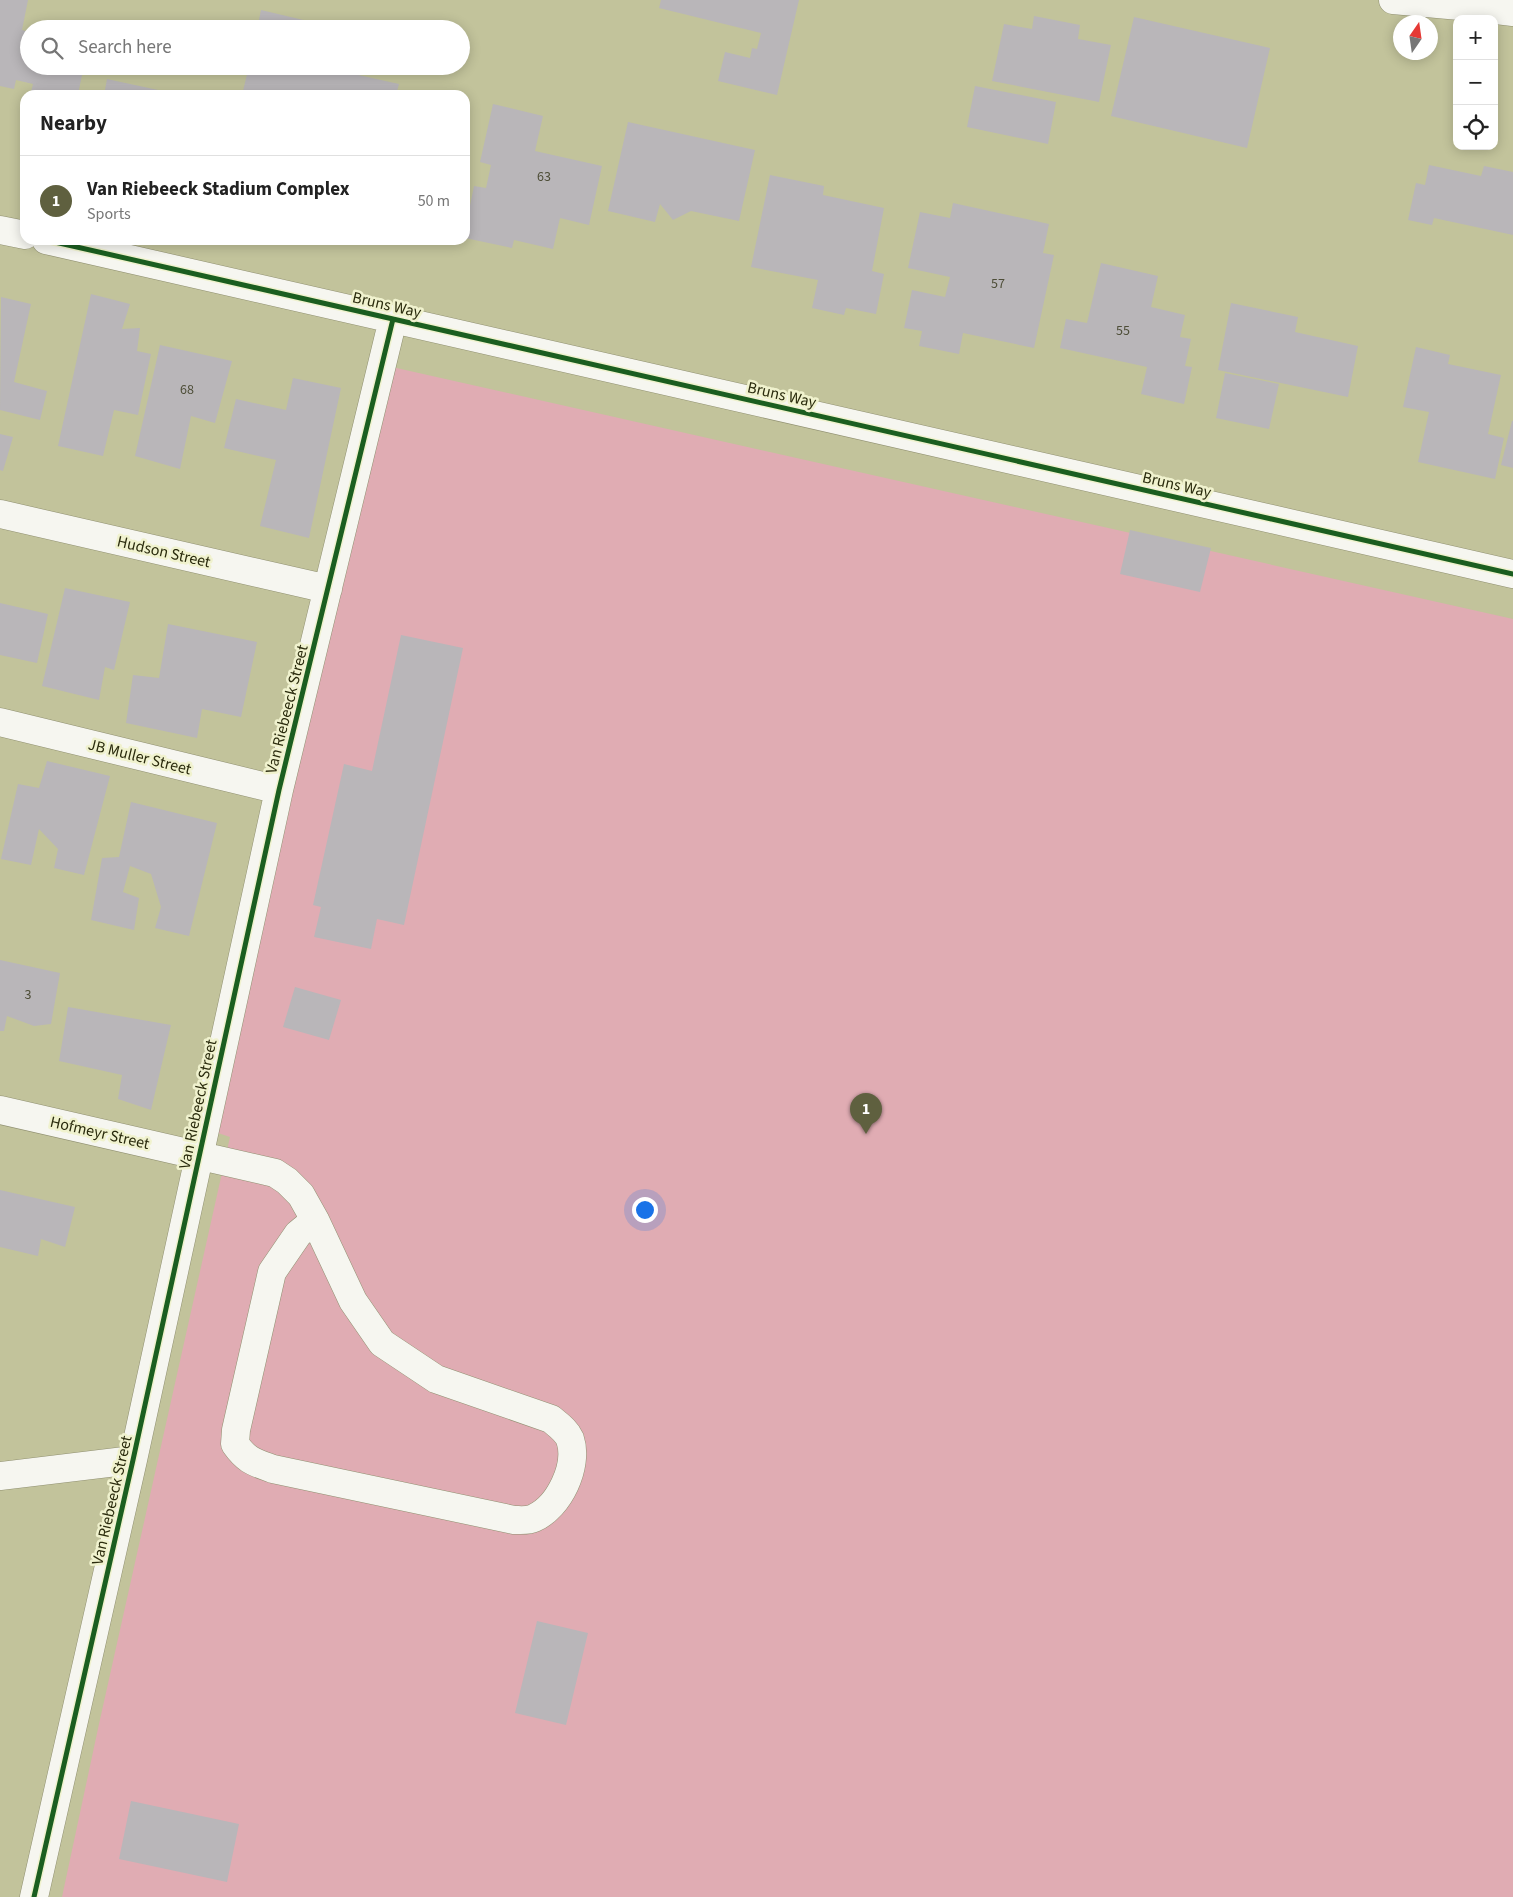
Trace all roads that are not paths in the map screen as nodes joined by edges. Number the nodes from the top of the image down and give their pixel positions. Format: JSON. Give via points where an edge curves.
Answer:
{"nodes":[{"id":1,"x":1394,"y":0,"type":"edge"},
{"id":2,"x":1513,"y":12,"type":"edge"},
{"id":3,"x":0,"y":230,"type":"edge"},
{"id":4,"x":20,"y":234,"type":"edge"},
{"id":5,"x":68,"y":245,"type":"edge"},
{"id":6,"x":393,"y":319,"type":"junction"},
{"id":7,"x":0,"y":514,"type":"edge"},
{"id":8,"x":1513,"y":574,"type":"edge"},
{"id":9,"x":328,"y":589,"type":"junction"},
{"id":10,"x":0,"y":722,"type":"edge"},
{"id":11,"x":279,"y":790,"type":"junction"},
{"id":12,"x":0,"y":1110,"type":"edge"},
{"id":13,"x":199,"y":1154,"type":"junction"},
{"id":14,"x":315,"y":1220,"type":"junction"},
{"id":15,"x":133,"y":1460,"type":"junction"},
{"id":16,"x":0,"y":1476,"type":"edge"},
{"id":17,"x":34,"y":1897,"type":"edge"}],
"edges":[{"from":1,"to":2,"type":"street"},
{"from":3,"to":4,"type":"street"},
{"from":5,"to":6,"type":"street","name":"Bruns Way"},
{"from":6,"to":8,"type":"street","name":"Bruns Way"},
{"from":6,"to":9,"type":"street","name":"Van Riebeeck Street"},
{"from":7,"to":9,"type":"street","name":"Hudson Street"},
{"from":9,"to":11,"type":"street","name":"Van Riebeeck Street"},
{"from":10,"to":11,"type":"street","name":"JB Muller Street"},
{"from":11,"to":13,"type":"street","name":"Van Riebeeck Street"},
{"from":12,"to":13,"type":"street","name":"Hofmeyr Street"},
{"from":13,"to":14,"type":"street","name":"Hofmeyr Street","via":[[275,1173],[301,1196]]},
{"from":13,"to":15,"type":"street","name":"Van Riebeeck Street"},
{"from":14,"to":14,"type":"street","name":"Hofmeyr Street","via":[[298,1234],[272,1272],[234,1444],[248,1460],[273,1469],[514,1520],[531,1520],[540,1514],[554,1502],[568,1475],[573,1455],[564,1429],[551,1420],[436,1379],[382,1343],[353,1302]]},
{"from":15,"to":16,"type":"street"},
{"from":15,"to":17,"type":"street","name":"Van Riebeeck Street"}]}
